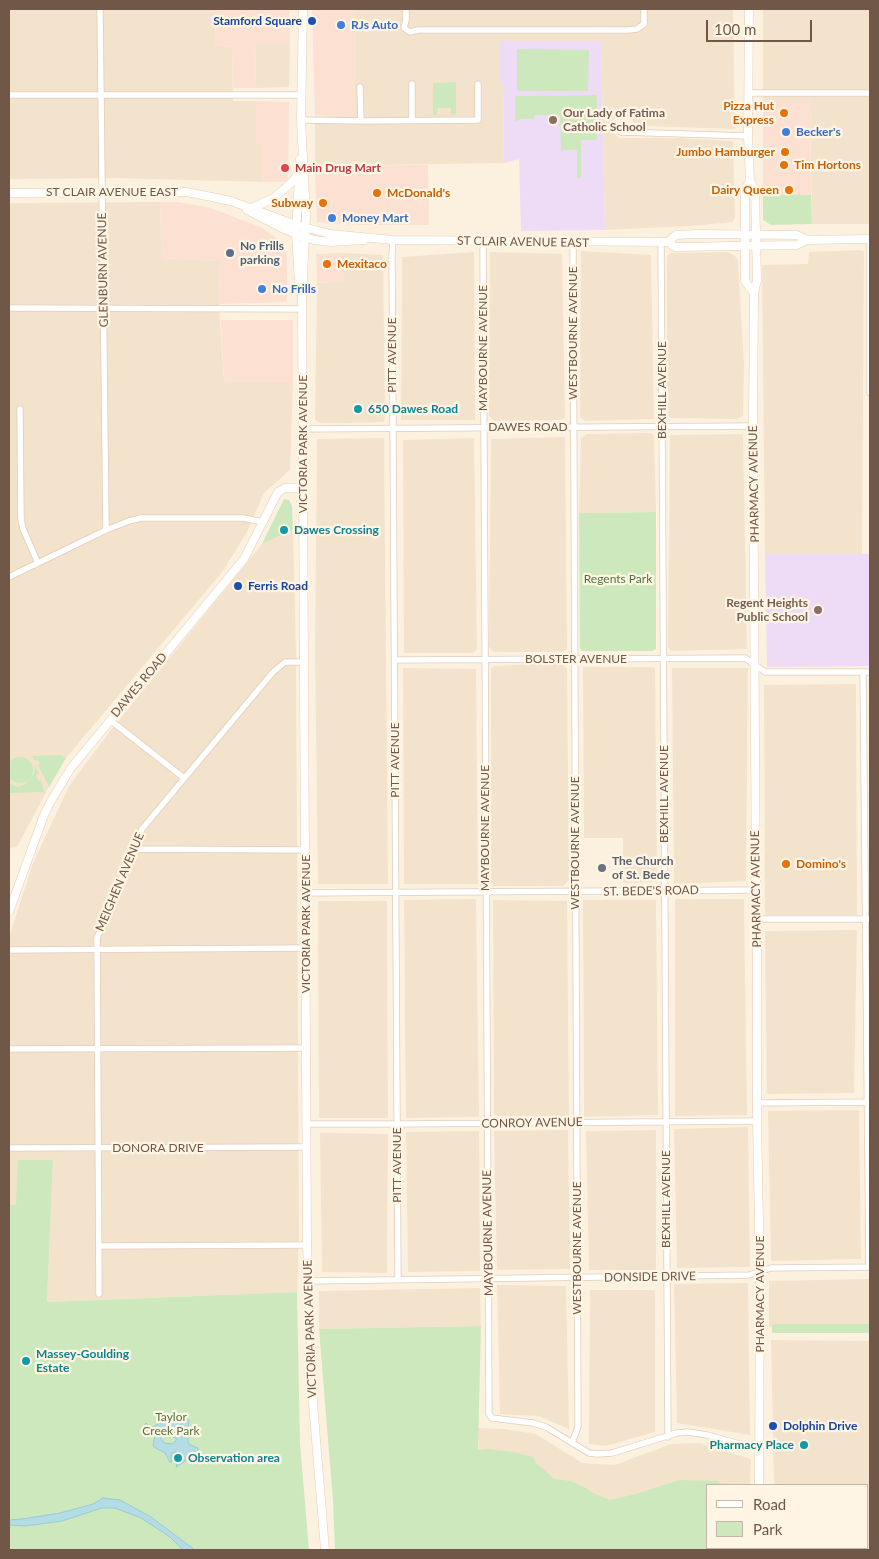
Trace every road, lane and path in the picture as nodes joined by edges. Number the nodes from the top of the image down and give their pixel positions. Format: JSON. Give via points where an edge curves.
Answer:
{"nodes":[{"id":1,"x":100,"y":9,"type":"edge"},
{"id":2,"x":303,"y":9,"type":"edge"},
{"id":3,"x":406,"y":9,"type":"edge"},
{"id":4,"x":644,"y":9,"type":"edge"},
{"id":5,"x":749,"y":9,"type":"edge"},
{"id":6,"x":412,"y":84,"type":"dead end"},
{"id":7,"x":478,"y":84,"type":"dead end"},
{"id":8,"x":360,"y":87,"type":"dead end"},
{"id":9,"x":749,"y":93,"type":"junction"},
{"id":10,"x":870,"y":93,"type":"edge"},
{"id":11,"x":9,"y":95,"type":"edge"},
{"id":12,"x":102,"y":95,"type":"junction"},
{"id":13,"x":302,"y":95,"type":"junction"},
{"id":14,"x":301,"y":120,"type":"junction"},
{"id":15,"x":412,"y":120,"type":"junction"},
{"id":16,"x":361,"y":121,"type":"junction"},
{"id":17,"x":621,"y":132,"type":"dead end"},
{"id":18,"x":748,"y":136,"type":"junction"},
{"id":19,"x":302,"y":148,"type":"junction"},
{"id":20,"x":298,"y":172,"type":"junction"},
{"id":21,"x":750,"y":181,"type":"junction"},
{"id":22,"x":9,"y":192,"type":"edge"},
{"id":23,"x":103,"y":192,"type":"junction"},
{"id":24,"x":243,"y":206,"type":"junction"},
{"id":25,"x":252,"y":208,"type":"junction"},
{"id":26,"x":296,"y":225,"type":"junction"},
{"id":27,"x":306,"y":228,"type":"junction"},
{"id":28,"x":296,"y":234,"type":"junction"},
{"id":29,"x":744,"y":234,"type":"junction"},
{"id":30,"x":755,"y":234,"type":"junction"},
{"id":31,"x":306,"y":237,"type":"junction"},
{"id":32,"x":378,"y":239,"type":"junction"},
{"id":33,"x":870,"y":239,"type":"edge"},
{"id":34,"x":393,"y":240,"type":"junction"},
{"id":35,"x":807,"y":240,"type":"junction"},
{"id":36,"x":483,"y":242,"type":"junction"},
{"id":37,"x":573,"y":242,"type":"junction"},
{"id":38,"x":664,"y":242,"type":"junction"},
{"id":39,"x":870,"y":243,"type":"edge"},
{"id":40,"x":744,"y":246,"type":"junction"},
{"id":41,"x":756,"y":246,"type":"junction"},
{"id":42,"x":754,"y":293,"type":"junction"},
{"id":43,"x":302,"y":296,"type":"junction"},
{"id":44,"x":9,"y":308,"type":"edge"},
{"id":45,"x":104,"y":308,"type":"junction"},
{"id":46,"x":302,"y":309,"type":"junction"},
{"id":47,"x":870,"y":393,"type":"edge"},
{"id":48,"x":20,"y":409,"type":"dead end"},
{"id":49,"x":662,"y":426,"type":"junction"},
{"id":50,"x":753,"y":426,"type":"junction"},
{"id":51,"x":573,"y":427,"type":"junction"},
{"id":52,"x":482,"y":428,"type":"junction"},
{"id":53,"x":302,"y":429,"type":"junction"},
{"id":54,"x":393,"y":429,"type":"junction"},
{"id":55,"x":303,"y":488,"type":"junction"},
{"id":56,"x":263,"y":522,"type":"junction"},
{"id":57,"x":106,"y":530,"type":"junction"},
{"id":58,"x":38,"y":563,"type":"junction"},
{"id":59,"x":9,"y":576,"type":"edge"},
{"id":60,"x":663,"y":658,"type":"junction"},
{"id":61,"x":575,"y":659,"type":"junction"},
{"id":62,"x":395,"y":660,"type":"junction"},
{"id":63,"x":484,"y":660,"type":"junction"},
{"id":64,"x":304,"y":662,"type":"junction"},
{"id":65,"x":755,"y":664,"type":"junction"},
{"id":66,"x":863,"y":672,"type":"junction"},
{"id":67,"x":870,"y":672,"type":"edge"},
{"id":68,"x":110,"y":720,"type":"junction"},
{"id":69,"x":184,"y":778,"type":"junction"},
{"id":70,"x":133,"y":849,"type":"junction"},
{"id":71,"x":305,"y":850,"type":"junction"},
{"id":72,"x":664,"y":890,"type":"junction"},
{"id":73,"x":756,"y":890,"type":"junction"},
{"id":74,"x":485,"y":892,"type":"junction"},
{"id":75,"x":575,"y":892,"type":"junction"},
{"id":76,"x":306,"y":893,"type":"junction"},
{"id":77,"x":396,"y":893,"type":"junction"},
{"id":78,"x":9,"y":912,"type":"edge"},
{"id":79,"x":757,"y":919,"type":"junction"},
{"id":80,"x":868,"y":919,"type":"edge"},
{"id":81,"x":306,"y":948,"type":"junction"},
{"id":82,"x":9,"y":950,"type":"edge"},
{"id":83,"x":97,"y":950,"type":"junction"},
{"id":84,"x":98,"y":1048,"type":"junction"},
{"id":85,"x":306,"y":1048,"type":"junction"},
{"id":86,"x":9,"y":1049,"type":"edge"},
{"id":87,"x":869,"y":1102,"type":"edge"},
{"id":88,"x":757,"y":1103,"type":"junction"},
{"id":89,"x":666,"y":1121,"type":"junction"},
{"id":90,"x":757,"y":1121,"type":"junction"},
{"id":91,"x":577,"y":1123,"type":"junction"},
{"id":92,"x":307,"y":1124,"type":"junction"},
{"id":93,"x":397,"y":1124,"type":"junction"},
{"id":94,"x":487,"y":1124,"type":"junction"},
{"id":95,"x":307,"y":1147,"type":"junction"},
{"id":96,"x":9,"y":1148,"type":"edge"},
{"id":97,"x":98,"y":1148,"type":"junction"},
{"id":98,"x":307,"y":1245,"type":"junction"},
{"id":99,"x":99,"y":1246,"type":"junction"},
{"id":100,"x":870,"y":1267,"type":"edge"},
{"id":101,"x":760,"y":1273,"type":"junction"},
{"id":102,"x":667,"y":1276,"type":"junction"},
{"id":103,"x":489,"y":1278,"type":"junction"},
{"id":104,"x":577,"y":1278,"type":"junction"},
{"id":105,"x":398,"y":1280,"type":"junction"},
{"id":106,"x":309,"y":1281,"type":"junction"},
{"id":107,"x":99,"y":1294,"type":"dead end"},
{"id":108,"x":668,"y":1437,"type":"junction"},
{"id":109,"x":572,"y":1443,"type":"junction"},
{"id":110,"x":760,"y":1447,"type":"junction"},
{"id":111,"x":759,"y":1484,"type":"edge"},
{"id":112,"x":324,"y":1550,"type":"edge"}],
"edges":[{"from":1,"to":12,"type":"street","name":"GLENBURN AVENUE"},
{"from":2,"to":13,"type":"main road","name":"VICTORIA PARK AVENUE"},
{"from":3,"to":4,"type":"street","via":[[404,28],[410,32],[629,30],[644,24]]},
{"from":5,"to":9,"type":"main road","name":"PHARMACY AVENUE"},
{"from":6,"to":15,"type":"street"},
{"from":7,"to":15,"type":"street","via":[[478,120]]},
{"from":8,"to":16,"type":"street"},
{"from":9,"to":10,"type":"street"},
{"from":9,"to":18,"type":"main road","name":"PHARMACY AVENUE"},
{"from":11,"to":12,"type":"street"},
{"from":12,"to":13,"type":"street"},
{"from":12,"to":23,"type":"street","name":"GLENBURN AVENUE"},
{"from":13,"to":14,"type":"main road","name":"VICTORIA PARK AVENUE"},
{"from":14,"to":16,"type":"street"},
{"from":14,"to":19,"type":"main road","name":"VICTORIA PARK AVENUE"},
{"from":15,"to":16,"type":"street"},
{"from":17,"to":18,"type":"street"},
{"from":18,"to":21,"type":"main road","name":"PHARMACY AVENUE"},
{"from":19,"to":20,"type":"main road","name":"VICTORIA PARK AVENUE"},
{"from":19,"to":27,"type":"main road","name":"VICTORIA PARK AVENUE"},
{"from":20,"to":25,"type":"main road","via":[[274,198]]},
{"from":20,"to":26,"type":"main road","name":"VICTORIA PARK AVENUE"},
{"from":21,"to":29,"type":"main road","name":"PHARMACY AVENUE","via":[[745,190]]},
{"from":21,"to":30,"type":"main road","name":"PHARMACY AVENUE","via":[[755,190]]},
{"from":22,"to":23,"type":"main road","name":"ST CLAIR AVENUE EAST"},
{"from":23,"to":24,"type":"main road","name":"ST CLAIR AVENUE EAST","via":[[187,192]]},
{"from":23,"to":45,"type":"street","name":"GLENBURN AVENUE"},
{"from":24,"to":25,"type":"main road","name":"ST CLAIR AVENUE EAST"},
{"from":24,"to":28,"type":"main road","name":"ST CLAIR AVENUE EAST"},
{"from":25,"to":26,"type":"main road","name":"ST CLAIR AVENUE EAST"},
{"from":26,"to":27,"type":"main road","name":"ST CLAIR AVENUE EAST"},
{"from":26,"to":28,"type":"main road","name":"VICTORIA PARK AVENUE"},
{"from":27,"to":31,"type":"main road","name":"VICTORIA PARK AVENUE"},
{"from":27,"to":32,"type":"main road","name":"ST CLAIR AVENUE EAST"},
{"from":28,"to":31,"type":"main road","name":"ST CLAIR AVENUE EAST"},
{"from":28,"to":43,"type":"main road","name":"VICTORIA PARK AVENUE"},
{"from":29,"to":30,"type":"main road","name":"ST CLAIR AVENUE EAST"},
{"from":29,"to":38,"type":"main road","name":"ST CLAIR AVENUE EAST","via":[[678,235]]},
{"from":29,"to":40,"type":"main road","name":"PHARMACY AVENUE"},
{"from":30,"to":35,"type":"main road","name":"ST CLAIR AVENUE EAST","via":[[797,235]]},
{"from":30,"to":41,"type":"main road","name":"PHARMACY AVENUE"},
{"from":31,"to":32,"type":"main road","name":"ST CLAIR AVENUE EAST","via":[[331,242]]},
{"from":31,"to":43,"type":"main road","name":"VICTORIA PARK AVENUE"},
{"from":32,"to":34,"type":"main road","name":"ST CLAIR AVENUE EAST"},
{"from":33,"to":35,"type":"main road","name":"ST CLAIR AVENUE EAST"},
{"from":34,"to":36,"type":"main road","name":"ST CLAIR AVENUE EAST"},
{"from":34,"to":54,"type":"street","name":"PITT AVENUE"},
{"from":35,"to":41,"type":"main road","name":"ST CLAIR AVENUE EAST","via":[[797,245]]},
{"from":36,"to":37,"type":"main road","name":"ST CLAIR AVENUE EAST"},
{"from":36,"to":52,"type":"street","name":"MAYBOURNE AVENUE"},
{"from":37,"to":38,"type":"main road","name":"ST CLAIR AVENUE EAST"},
{"from":37,"to":51,"type":"street","name":"WESTBOURNE AVENUE"},
{"from":38,"to":40,"type":"main road","name":"ST CLAIR AVENUE EAST","via":[[675,247]]},
{"from":38,"to":49,"type":"street","name":"BEXHILL AVENUE"},
{"from":39,"to":47,"type":"street"},
{"from":40,"to":41,"type":"main road","name":"ST CLAIR AVENUE EAST"},
{"from":40,"to":42,"type":"main road","name":"PHARMACY AVENUE","via":[[745,281]]},
{"from":41,"to":42,"type":"main road","name":"PHARMACY AVENUE"},
{"from":42,"to":50,"type":"main road","name":"PHARMACY AVENUE"},
{"from":43,"to":46,"type":"main road","name":"VICTORIA PARK AVENUE"},
{"from":44,"to":45,"type":"street"},
{"from":45,"to":46,"type":"street"},
{"from":45,"to":57,"type":"street","name":"GLENBURN AVENUE"},
{"from":46,"to":53,"type":"main road","name":"VICTORIA PARK AVENUE"},
{"from":48,"to":58,"type":"street","via":[[21,519]]},
{"from":49,"to":50,"type":"street","name":"DAWES ROAD"},
{"from":49,"to":51,"type":"street","name":"DAWES ROAD"},
{"from":49,"to":60,"type":"street","name":"BEXHILL AVENUE"},
{"from":50,"to":65,"type":"main road","name":"PHARMACY AVENUE"},
{"from":51,"to":52,"type":"street","name":"DAWES ROAD"},
{"from":51,"to":61,"type":"street","name":"WESTBOURNE AVENUE"},
{"from":52,"to":54,"type":"street","name":"DAWES ROAD"},
{"from":52,"to":63,"type":"street","name":"MAYBOURNE AVENUE"},
{"from":53,"to":54,"type":"street","name":"DAWES ROAD"},
{"from":53,"to":55,"type":"main road","name":"VICTORIA PARK AVENUE"},
{"from":54,"to":62,"type":"street","name":"PITT AVENUE"},
{"from":55,"to":56,"type":"main road","name":"DAWES ROAD","via":[[278,491]]},
{"from":55,"to":64,"type":"main road","name":"VICTORIA PARK AVENUE"},
{"from":56,"to":57,"type":"street","via":[[243,518],[153,517],[129,521]]},
{"from":56,"to":68,"type":"main road","name":"DAWES ROAD","via":[[244,559]]},
{"from":57,"to":58,"type":"street"},
{"from":58,"to":59,"type":"street"},
{"from":60,"to":61,"type":"street","name":"BOLSTER AVENUE"},
{"from":60,"to":65,"type":"street","name":"BOLSTER AVENUE","via":[[745,658]]},
{"from":60,"to":72,"type":"street","name":"BEXHILL AVENUE"},
{"from":61,"to":63,"type":"street","name":"BOLSTER AVENUE"},
{"from":61,"to":75,"type":"street","name":"WESTBOURNE AVENUE"},
{"from":62,"to":63,"type":"street","name":"BOLSTER AVENUE"},
{"from":62,"to":77,"type":"street","name":"PITT AVENUE"},
{"from":63,"to":74,"type":"street","name":"MAYBOURNE AVENUE"},
{"from":64,"to":69,"type":"street","name":"MEIGHEN AVENUE","via":[[285,662],[273,672]]},
{"from":64,"to":71,"type":"main road","name":"VICTORIA PARK AVENUE"},
{"from":65,"to":66,"type":"street","name":"BOLSTER AVENUE","via":[[765,672]]},
{"from":65,"to":73,"type":"main road","name":"PHARMACY AVENUE"},
{"from":66,"to":67,"type":"street","name":"BOLSTER AVENUE"},
{"from":66,"to":80,"type":"street"},
{"from":68,"to":69,"type":"street"},
{"from":68,"to":78,"type":"main road","name":"DAWES ROAD","via":[[71,768],[51,801]]},
{"from":69,"to":70,"type":"street","name":"MEIGHEN AVENUE","via":[[142,829]]},
{"from":70,"to":71,"type":"street"},
{"from":70,"to":83,"type":"street","name":"MEIGHEN AVENUE","via":[[97,938]]},
{"from":71,"to":76,"type":"main road","name":"VICTORIA PARK AVENUE"},
{"from":72,"to":73,"type":"street","name":"ST. BEDE'S ROAD"},
{"from":72,"to":75,"type":"street","name":"ST. BEDE'S ROAD"},
{"from":72,"to":89,"type":"street","name":"BEXHILL AVENUE"},
{"from":73,"to":79,"type":"main road","name":"PHARMACY AVENUE"},
{"from":74,"to":75,"type":"street","name":"ST. BEDE'S ROAD"},
{"from":74,"to":77,"type":"street","name":"ST. BEDE'S ROAD"},
{"from":74,"to":94,"type":"street","name":"MAYBOURNE AVENUE"},
{"from":75,"to":91,"type":"street","name":"WESTBOURNE AVENUE"},
{"from":76,"to":77,"type":"street","name":"ST. BEDE'S ROAD"},
{"from":76,"to":81,"type":"main road","name":"VICTORIA PARK AVENUE"},
{"from":77,"to":93,"type":"street","name":"PITT AVENUE"},
{"from":79,"to":80,"type":"street"},
{"from":79,"to":88,"type":"main road","name":"PHARMACY AVENUE"},
{"from":80,"to":87,"type":"street"},
{"from":81,"to":83,"type":"street"},
{"from":81,"to":85,"type":"main road","name":"VICTORIA PARK AVENUE"},
{"from":82,"to":83,"type":"street"},
{"from":83,"to":84,"type":"street","name":"MEIGHEN AVENUE"},
{"from":84,"to":85,"type":"street"},
{"from":84,"to":86,"type":"street"},
{"from":84,"to":97,"type":"street","name":"MEIGHEN AVENUE"},
{"from":85,"to":92,"type":"main road","name":"VICTORIA PARK AVENUE"},
{"from":87,"to":88,"type":"street"},
{"from":87,"to":100,"type":"street"},
{"from":88,"to":90,"type":"main road","name":"PHARMACY AVENUE"},
{"from":89,"to":90,"type":"street","name":"CONROY AVENUE"},
{"from":89,"to":91,"type":"street","name":"CONROY AVENUE"},
{"from":89,"to":102,"type":"street","name":"BEXHILL AVENUE"},
{"from":90,"to":101,"type":"main road","name":"PHARMACY AVENUE"},
{"from":91,"to":94,"type":"street","name":"CONROY AVENUE"},
{"from":91,"to":104,"type":"street","name":"WESTBOURNE AVENUE"},
{"from":92,"to":93,"type":"street","name":"CONROY AVENUE"},
{"from":92,"to":95,"type":"main road","name":"VICTORIA PARK AVENUE"},
{"from":93,"to":94,"type":"street","name":"CONROY AVENUE"},
{"from":93,"to":105,"type":"street","name":"PITT AVENUE"},
{"from":94,"to":103,"type":"street","name":"MAYBOURNE AVENUE"},
{"from":95,"to":97,"type":"street","name":"DONORA DRIVE"},
{"from":95,"to":98,"type":"main road","name":"VICTORIA PARK AVENUE"},
{"from":96,"to":97,"type":"street","name":"DONORA DRIVE"},
{"from":97,"to":99,"type":"street","name":"MEIGHEN AVENUE"},
{"from":98,"to":99,"type":"street"},
{"from":98,"to":106,"type":"main road","name":"VICTORIA PARK AVENUE"},
{"from":99,"to":107,"type":"street","name":"MEIGHEN AVENUE"},
{"from":100,"to":101,"type":"street","name":"DONSIDE DRIVE","via":[[771,1268]]},
{"from":101,"to":102,"type":"street","name":"DONSIDE DRIVE"},
{"from":101,"to":110,"type":"main road","name":"PHARMACY AVENUE"},
{"from":102,"to":104,"type":"street","name":"DONSIDE DRIVE"},
{"from":102,"to":108,"type":"street","name":"BEXHILL AVENUE"},
{"from":103,"to":104,"type":"street","name":"DONSIDE DRIVE"},
{"from":103,"to":105,"type":"street","name":"DONSIDE DRIVE"},
{"from":103,"to":109,"type":"street","name":"MAYBOURNE AVENUE","via":[[489,1414],[492,1418],[546,1427]]},
{"from":104,"to":109,"type":"street","name":"WESTBOURNE AVENUE","via":[[578,1427]]},
{"from":105,"to":106,"type":"street","name":"DONSIDE DRIVE"},
{"from":106,"to":112,"type":"main road","name":"VICTORIA PARK AVENUE","via":[[313,1403]]},
{"from":108,"to":109,"type":"street","via":[[612,1453],[597,1454]]},
{"from":108,"to":110,"type":"street","via":[[688,1432]]},
{"from":110,"to":111,"type":"main road","name":"PHARMACY AVENUE"}]}
